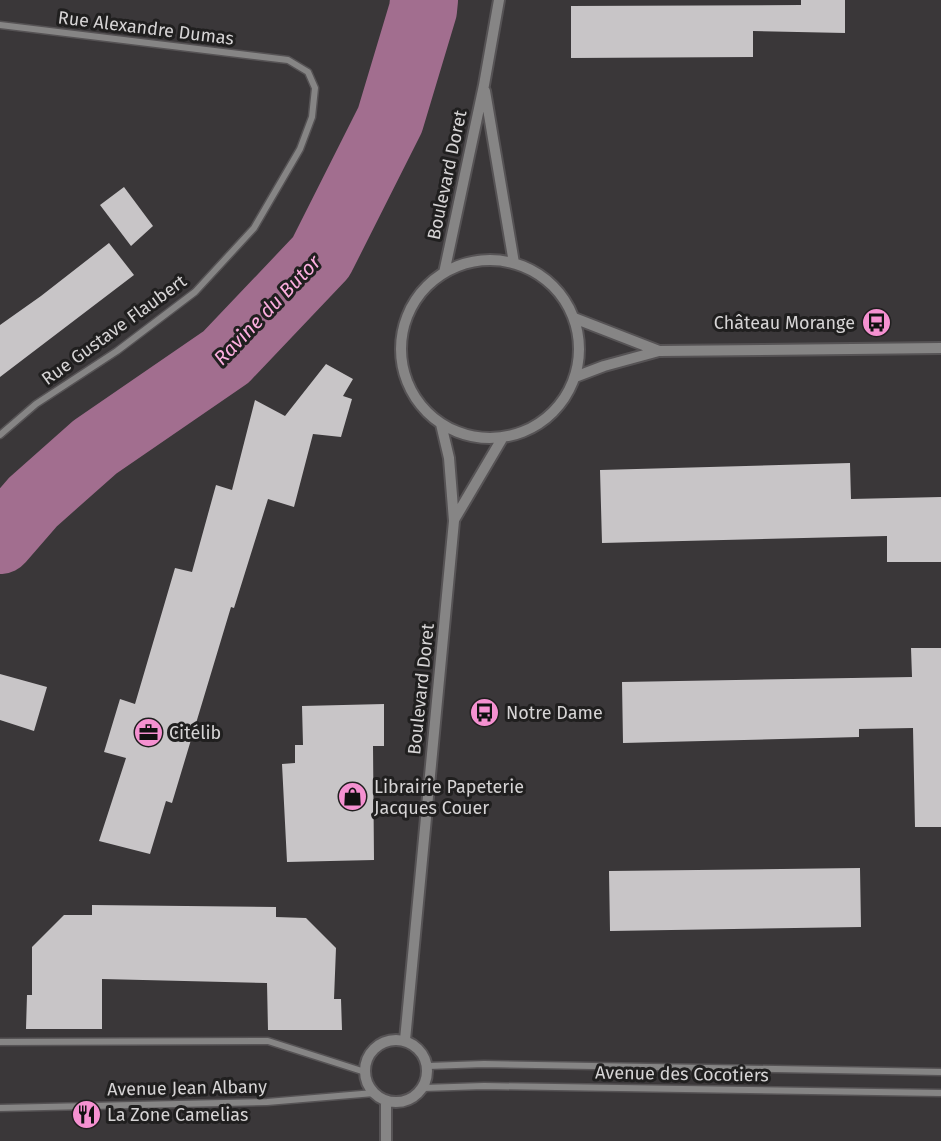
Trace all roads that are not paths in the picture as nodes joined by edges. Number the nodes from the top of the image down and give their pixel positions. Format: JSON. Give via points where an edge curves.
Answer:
{"nodes":[{"id":1,"x":499,"y":0,"type":"edge"},
{"id":2,"x":0,"y":25,"type":"edge"},
{"id":3,"x":288,"y":60,"type":"joint"},
{"id":4,"x":484,"y":85,"type":"junction"},
{"id":5,"x":514,"y":263,"type":"junction"},
{"id":6,"x":444,"y":273,"type":"junction"},
{"id":7,"x":574,"y":318,"type":"junction"},
{"id":8,"x":941,"y":348,"type":"edge"},
{"id":9,"x":659,"y":351,"type":"junction"},
{"id":10,"x":575,"y":377,"type":"junction"},
{"id":11,"x":441,"y":424,"type":"junction"},
{"id":12,"x":0,"y":435,"type":"edge"},
{"id":13,"x":503,"y":437,"type":"junction"},
{"id":14,"x":454,"y":520,"type":"junction"},
{"id":15,"x":405,"y":1040,"type":"junction"},
{"id":16,"x":0,"y":1042,"type":"edge"},
{"id":17,"x":428,"y":1066,"type":"junction"},
{"id":18,"x":364,"y":1072,"type":"junction"},
{"id":19,"x":941,"y":1072,"type":"edge"},
{"id":20,"x":423,"y":1088,"type":"junction"},
{"id":21,"x":374,"y":1093,"type":"junction"},
{"id":22,"x":941,"y":1094,"type":"edge"},
{"id":23,"x":386,"y":1101,"type":"junction"},
{"id":24,"x":0,"y":1108,"type":"edge"},
{"id":25,"x":386,"y":1141,"type":"edge"}],
"edges":[{"from":1,"to":4,"type":"street","name":"Boulevard Doret"},
{"from":2,"to":3,"type":"street","name":"Rue Alexandre Dumas"},
{"from":3,"to":12,"type":"street","name":"Rue Gustave Flaubert","via":[[308,72],[315,88],[312,117],[300,149],[254,228],[195,292],[117,351],[36,404]]},
{"from":4,"to":5,"type":"street","name":"Boulevard Doret"},
{"from":4,"to":6,"type":"street","name":"Boulevard Doret"},
{"from":5,"to":6,"type":"street","via":[[466,263]]},
{"from":5,"to":7,"type":"street","via":[[540,275],[560,294]]},
{"from":6,"to":11,"type":"street","via":[[423,290],[408,313],[401,339],[402,366],[409,389],[422,408]]},
{"from":7,"to":9,"type":"street"},
{"from":7,"to":10,"type":"street","via":[[579,347]]},
{"from":8,"to":9,"type":"street"},
{"from":9,"to":10,"type":"street"},
{"from":10,"to":13,"type":"street","via":[[564,399],[548,417],[526,431]]},
{"from":11,"to":13,"type":"street","via":[[481,438]]},
{"from":11,"to":14,"type":"street","name":"Boulevard Doret","via":[[449,458]]},
{"from":13,"to":14,"type":"street","name":"Boulevard Doret"},
{"from":14,"to":15,"type":"street","name":"Boulevard Doret"},
{"from":15,"to":17,"type":"street","via":[[423,1054]]},
{"from":15,"to":18,"type":"street","via":[[391,1039],[380,1044],[367,1058]]},
{"from":16,"to":18,"type":"street","via":[[268,1041]]},
{"from":17,"to":19,"type":"street","name":"Avenue des Cocotiers"},
{"from":17,"to":20,"type":"street"},
{"from":18,"to":21,"type":"street"},
{"from":20,"to":22,"type":"street","name":"Avenue des Cocotiers"},
{"from":20,"to":23,"type":"street","via":[[404,1102]]},
{"from":21,"to":23,"type":"street"},
{"from":21,"to":24,"type":"street","name":"Avenue Jean Albany","via":[[267,1102]]},
{"from":23,"to":25,"type":"street"}]}
